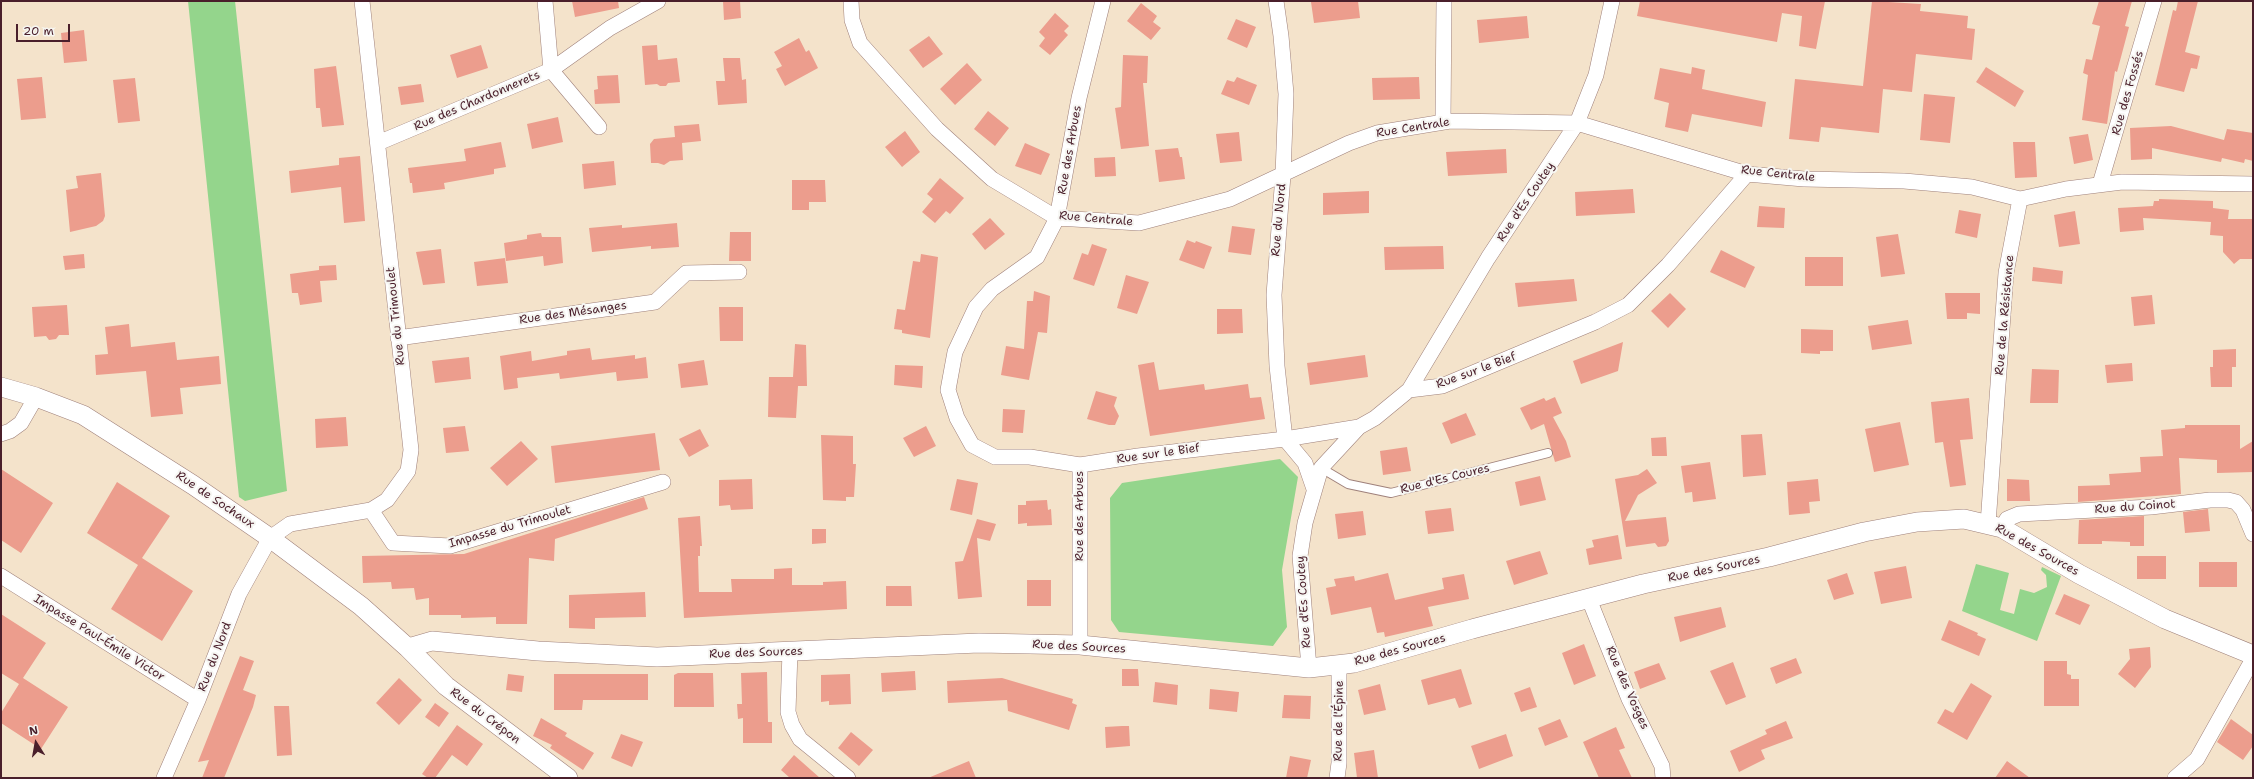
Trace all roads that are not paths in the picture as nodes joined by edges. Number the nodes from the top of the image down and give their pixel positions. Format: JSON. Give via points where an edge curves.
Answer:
{"nodes":[{"id":1,"x":362,"y":1,"type":"edge"},
{"id":2,"x":545,"y":1,"type":"edge"},
{"id":3,"x":658,"y":1,"type":"edge"},
{"id":4,"x":851,"y":1,"type":"edge"},
{"id":5,"x":1103,"y":1,"type":"edge"},
{"id":6,"x":1276,"y":1,"type":"edge"},
{"id":7,"x":1444,"y":1,"type":"edge"},
{"id":8,"x":1612,"y":1,"type":"edge"},
{"id":9,"x":2154,"y":1,"type":"edge"},
{"id":10,"x":551,"y":70,"type":"junction"},
{"id":11,"x":1443,"y":122,"type":"junction"},
{"id":12,"x":1577,"y":123,"type":"junction"},
{"id":13,"x":599,"y":127,"type":"dead end"},
{"id":14,"x":378,"y":142,"type":"junction"},
{"id":15,"x":1747,"y":174,"type":"junction"},
{"id":16,"x":1283,"y":175,"type":"junction"},
{"id":17,"x":2100,"y":184,"type":"junction"},
{"id":18,"x":2253,"y":184,"type":"edge"},
{"id":19,"x":2020,"y":198,"type":"junction"},
{"id":20,"x":1057,"y":218,"type":"junction"},
{"id":21,"x":739,"y":272,"type":"dead end"},
{"id":22,"x":398,"y":338,"type":"junction"},
{"id":23,"x":1,"y":387,"type":"edge"},
{"id":24,"x":1409,"y":390,"type":"junction"},
{"id":25,"x":36,"y":397,"type":"junction"},
{"id":26,"x":1360,"y":427,"type":"junction"},
{"id":27,"x":1,"y":434,"type":"edge"},
{"id":28,"x":1285,"y":439,"type":"junction"},
{"id":29,"x":1548,"y":453,"type":"dead end"},
{"id":30,"x":1080,"y":465,"type":"junction"},
{"id":31,"x":1321,"y":468,"type":"junction"},
{"id":32,"x":663,"y":482,"type":"dead end"},
{"id":33,"x":1314,"y":489,"type":"junction"},
{"id":34,"x":371,"y":510,"type":"junction"},
{"id":35,"x":1995,"y":526,"type":"junction"},
{"id":36,"x":2253,"y":534,"type":"edge"},
{"id":37,"x":270,"y":538,"type":"junction"},
{"id":38,"x":1,"y":576,"type":"edge"},
{"id":39,"x":1588,"y":599,"type":"junction"},
{"id":40,"x":1080,"y":645,"type":"junction"},
{"id":41,"x":408,"y":648,"type":"junction"},
{"id":42,"x":790,"y":651,"type":"junction"},
{"id":43,"x":2253,"y":656,"type":"edge"},
{"id":44,"x":2253,"y":659,"type":"edge"},
{"id":45,"x":1340,"y":665,"type":"junction"},
{"id":46,"x":1309,"y":668,"type":"junction"},
{"id":47,"x":198,"y":700,"type":"junction"},
{"id":48,"x":164,"y":778,"type":"edge"},
{"id":49,"x":568,"y":778,"type":"edge"},
{"id":50,"x":848,"y":778,"type":"edge"},
{"id":51,"x":1337,"y":778,"type":"edge"},
{"id":52,"x":1663,"y":778,"type":"edge"},
{"id":53,"x":2175,"y":778,"type":"edge"}],
"edges":[{"from":1,"to":14,"type":"street","name":"Rue du Trimoulet"},
{"from":2,"to":10,"type":"street"},
{"from":3,"to":10,"type":"street","via":[[610,28]]},
{"from":4,"to":20,"type":"street","name":"Rue Centrale","via":[[852,20],[860,43],[937,129],[992,179]]},
{"from":5,"to":20,"type":"street","name":"Rue des Arbues","via":[[1079,98]]},
{"from":6,"to":16,"type":"street","name":"Rue du Nord","via":[[1286,94]]},
{"from":7,"to":11,"type":"street"},
{"from":8,"to":12,"type":"street","name":"Rue d'Es Coutey","via":[[1596,75]]},
{"from":9,"to":17,"type":"street","name":"Rue des Fossés"},
{"from":10,"to":13,"type":"street","name":"Rue des Chardonnerets"},
{"from":10,"to":14,"type":"street","name":"Rue des Chardonnerets"},
{"from":11,"to":12,"type":"street","name":"Rue Centrale"},
{"from":11,"to":16,"type":"street","name":"Rue Centrale","via":[[1377,133],[1349,143]]},
{"from":12,"to":15,"type":"street","name":"Rue Centrale"},
{"from":12,"to":24,"type":"street","name":"Rue d'Es Coutey","via":[[1488,258]]},
{"from":14,"to":22,"type":"street","name":"Rue du Trimoulet"},
{"from":15,"to":19,"type":"street","name":"Rue Centrale","via":[[1804,179],[1904,181],[1972,187]]},
{"from":15,"to":24,"type":"street","name":"Rue sur le Bief","via":[[1668,265],[1628,304],[1595,322],[1442,386]]},
{"from":16,"to":20,"type":"street","name":"Rue Centrale","via":[[1230,199],[1139,223]]},
{"from":16,"to":28,"type":"street","name":"Rue du Nord","via":[[1274,295],[1277,366]]},
{"from":17,"to":18,"type":"street","via":[[2173,181]]},
{"from":17,"to":19,"type":"street"},
{"from":19,"to":35,"type":"street","name":"Rue de la Résistance","via":[[2006,273]]},
{"from":20,"to":30,"type":"street","name":"Rue des Arbues","via":[[1037,257],[992,289],[976,307],[955,352],[948,390],[956,418],[972,445],[995,457],[1030,456]]},
{"from":21,"to":22,"type":"street","name":"Rue des Mésanges","via":[[686,273],[655,302]]},
{"from":22,"to":34,"type":"street","name":"Rue du Trimoulet","via":[[411,450],[408,471],[387,500]]},
{"from":23,"to":25,"type":"street","name":"Rue de Sochaux"},
{"from":24,"to":26,"type":"street","name":"Rue sur le Bief"},
{"from":25,"to":27,"type":"street","via":[[21,423]]},
{"from":25,"to":37,"type":"street","name":"Rue de Sochaux","via":[[94,421]]},
{"from":26,"to":28,"type":"street","name":"Rue sur le Bief"},
{"from":26,"to":31,"type":"street","name":"Rue d'Es Coutey"},
{"from":28,"to":30,"type":"street","name":"Rue sur le Bief"},
{"from":28,"to":33,"type":"street","via":[[1305,463]]},
{"from":29,"to":31,"type":"lane","name":"Rue d'Es Coures","via":[[1391,493],[1348,484]]},
{"from":30,"to":40,"type":"street","name":"Rue des Arbues"},
{"from":31,"to":33,"type":"street","name":"Rue d'Es Coutey"},
{"from":32,"to":34,"type":"street","name":"Impasse du Trimoulet","via":[[450,546],[393,543]]},
{"from":33,"to":46,"type":"street","name":"Rue d'Es Coutey","via":[[1300,556]]},
{"from":34,"to":37,"type":"street","name":"Rue du Trimoulet","via":[[290,524]]},
{"from":35,"to":36,"type":"street","name":"Rue du Coinot","via":[[2019,514],[2151,508],[2228,500],[2236,502],[2243,510]]},
{"from":35,"to":39,"type":"street","name":"Rue des Sources","via":[[1964,519],[1917,522],[1864,532]]},
{"from":35,"to":43,"type":"street","name":"Rue des Sources","via":[[2165,619]]},
{"from":37,"to":41,"type":"street","name":"Rue de Sochaux","via":[[361,606]]},
{"from":37,"to":47,"type":"street","name":"Rue du Nord","via":[[239,594]]},
{"from":38,"to":47,"type":"street","name":"Impasse Paul-Émile Victor"},
{"from":39,"to":45,"type":"street","name":"Rue des Sources"},
{"from":39,"to":52,"type":"street","name":"Rue des Vosges","via":[[1629,699],[1662,766]]},
{"from":40,"to":42,"type":"street","name":"Rue des Sources","via":[[979,643]]},
{"from":40,"to":46,"type":"street","name":"Rue des Sources"},
{"from":41,"to":42,"type":"street","name":"Rue des Sources","via":[[432,641],[538,651],[657,657]]},
{"from":41,"to":49,"type":"street","name":"Rue du Crépon","via":[[446,686]]},
{"from":42,"to":50,"type":"street","via":[[788,712],[792,725],[800,739]]},
{"from":44,"to":53,"type":"street","via":[[2197,759]]},
{"from":45,"to":46,"type":"street","name":"Rue des Sources"},
{"from":45,"to":51,"type":"street","name":"Rue de l'Épine"},
{"from":47,"to":48,"type":"street","name":"Rue du Nord"}]}
